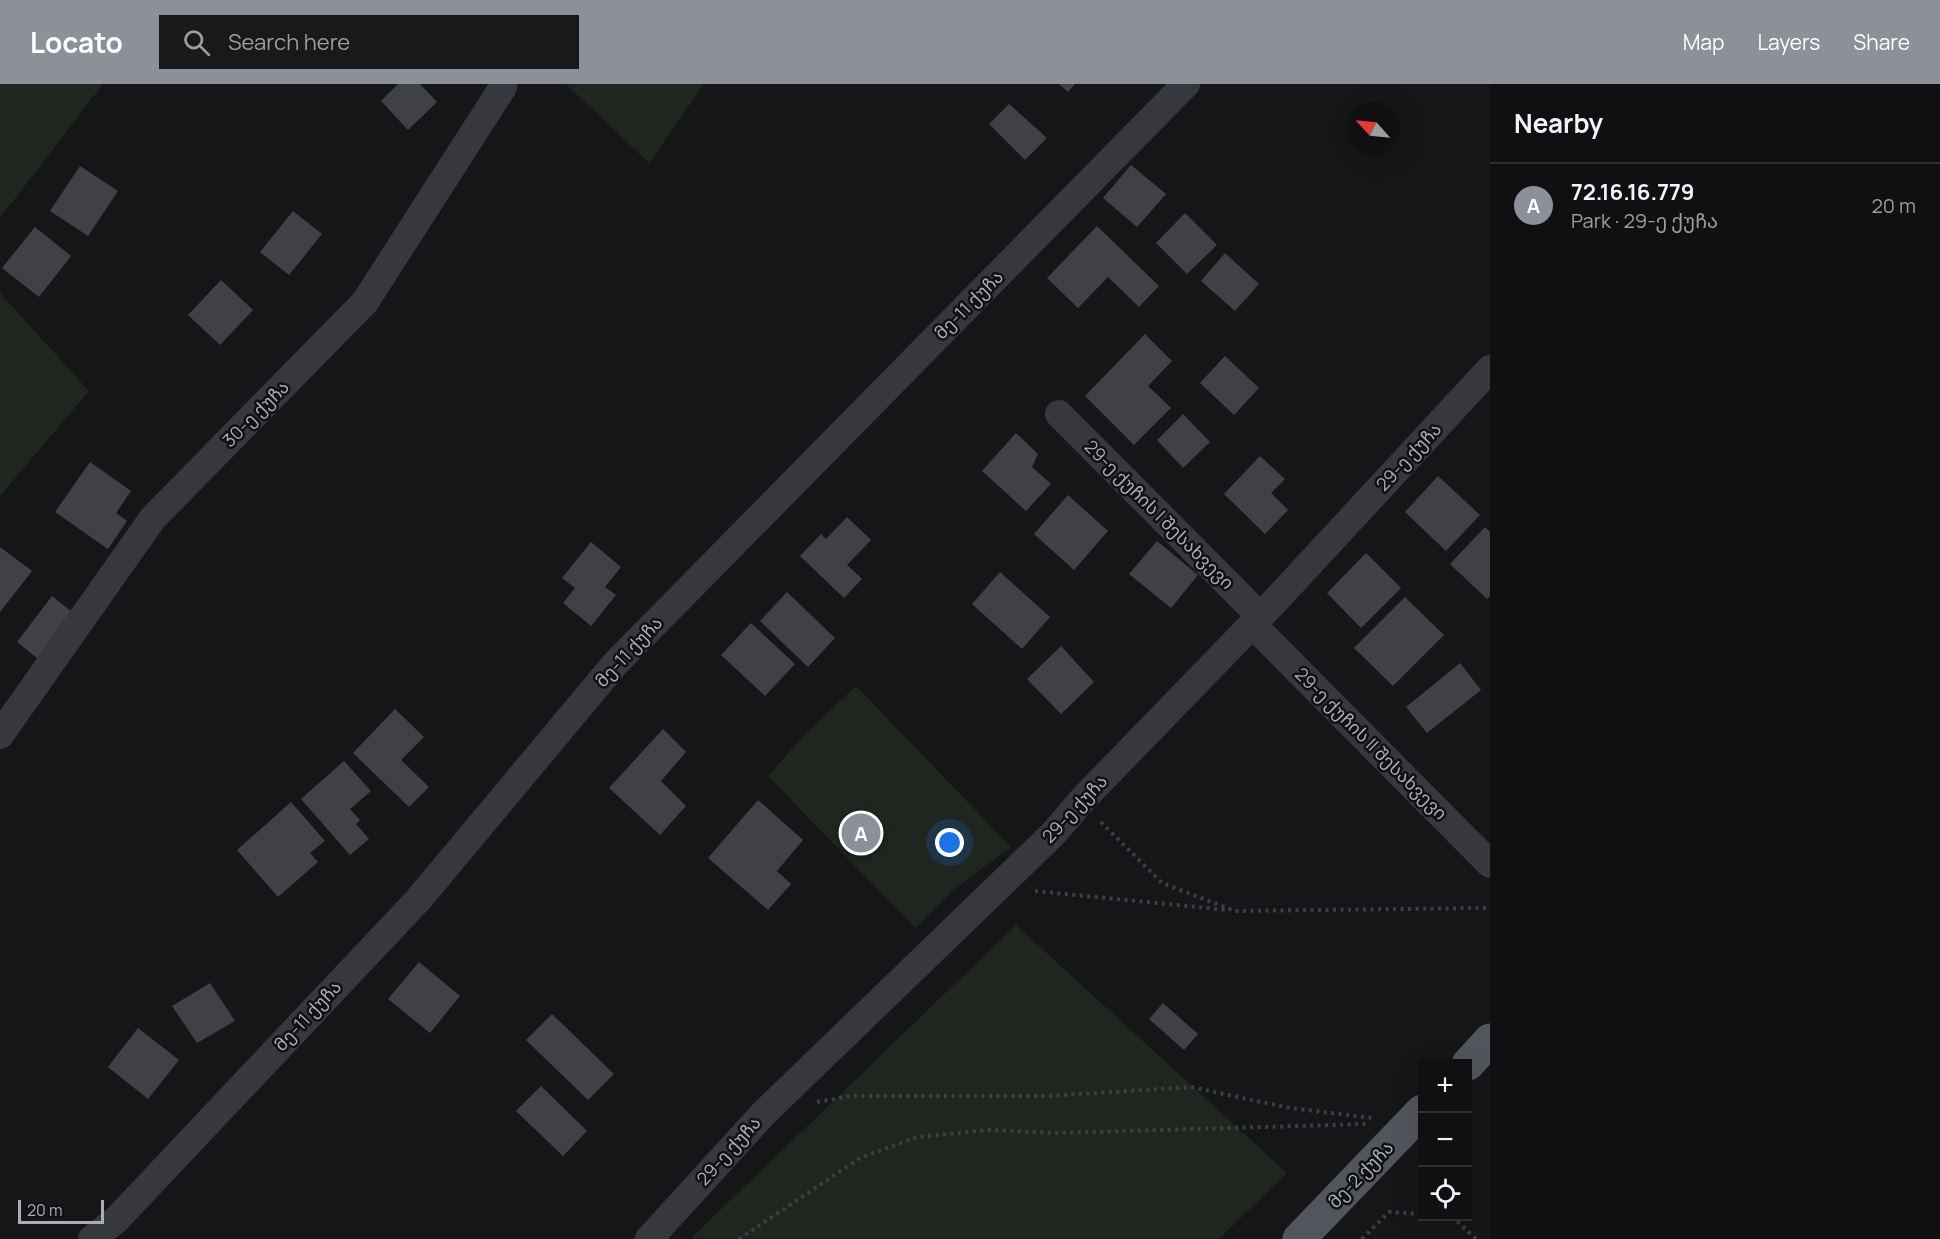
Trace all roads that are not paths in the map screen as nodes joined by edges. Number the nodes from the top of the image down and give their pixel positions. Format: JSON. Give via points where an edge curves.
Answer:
{"nodes":[{"id":1,"x":1186,"y":84,"type":"edge"},
{"id":2,"x":503,"y":87,"type":"dead end"},
{"id":3,"x":1490,"y":369,"type":"edge"},
{"id":4,"x":1059,"y":414,"type":"dead end"},
{"id":5,"x":1256,"y":620,"type":"junction"},
{"id":6,"x":0,"y":735,"type":"edge"},
{"id":7,"x":1490,"y":864,"type":"edge"},
{"id":8,"x":1490,"y":1040,"type":"edge"},
{"id":9,"x":1472,"y":1059,"type":"edge"},
{"id":10,"x":1417,"y":1117,"type":"edge"},
{"id":11,"x":92,"y":1239,"type":"edge"},
{"id":12,"x":649,"y":1239,"type":"edge"},
{"id":13,"x":1299,"y":1239,"type":"edge"}],
"edges":[{"from":1,"to":11,"type":"street","name":"მე-11 ქუჩა","via":[[615,664],[418,900],[117,1219]]},
{"from":2,"to":6,"type":"street","name":"30-ე ქუჩა","via":[[365,302],[153,518]]},
{"from":3,"to":5,"type":"street","name":"29-ე ქუჩა"},
{"from":4,"to":5,"type":"street","name":"29-ე ქუჩის I შესახვევი"},
{"from":5,"to":7,"type":"street","name":"29-ე ქუჩის II შესახვევი"},
{"from":5,"to":12,"type":"street","name":"29-ე ქუჩა","via":[[1053,834],[764,1113]]},
{"from":8,"to":9,"type":"main road"},
{"from":10,"to":13,"type":"main road","name":"მე-2 ქუჩა"}]}
